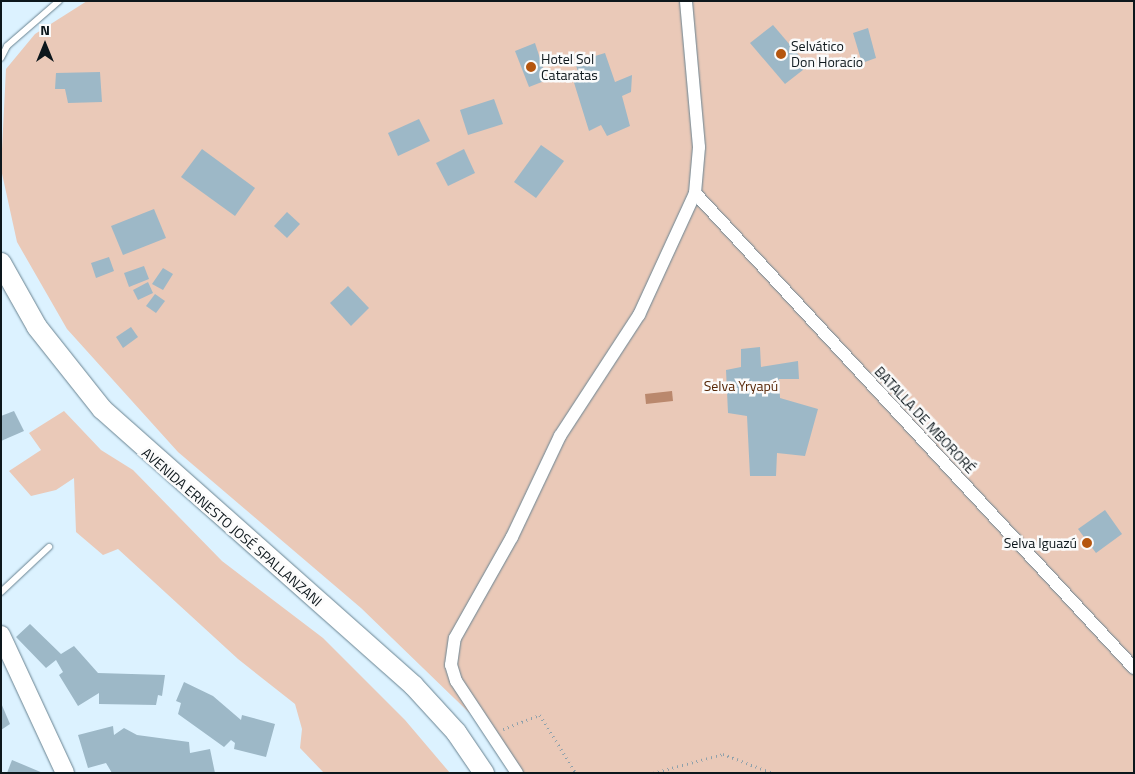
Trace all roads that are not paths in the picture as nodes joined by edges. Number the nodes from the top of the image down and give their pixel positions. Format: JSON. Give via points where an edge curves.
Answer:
{"nodes":[{"id":1,"x":59,"y":1,"type":"edge"},
{"id":2,"x":686,"y":1,"type":"edge"},
{"id":3,"x":1,"y":58,"type":"edge"},
{"id":4,"x":695,"y":193,"type":"junction"},
{"id":5,"x":1,"y":263,"type":"edge"},
{"id":6,"x":49,"y":548,"type":"dead end"},
{"id":7,"x":1,"y":592,"type":"edge"},
{"id":8,"x":2,"y":638,"type":"edge"},
{"id":9,"x":1134,"y":668,"type":"edge"},
{"id":10,"x":66,"y":773,"type":"edge"},
{"id":11,"x":484,"y":773,"type":"edge"},
{"id":12,"x":517,"y":773,"type":"edge"}],
"edges":[{"from":1,"to":3,"type":"lane","via":[[7,46]]},
{"from":2,"to":4,"type":"street","via":[[699,147]]},
{"from":4,"to":9,"type":"street","name":"BATALLA DE MBORORÉ"},
{"from":4,"to":12,"type":"street","via":[[638,315],[560,436],[512,537],[455,638],[451,665],[456,681]]},
{"from":5,"to":11,"type":"highway","name":"AVENIDA ERNESTO JOSÉ SPALLANZANI","via":[[37,327],[102,409],[413,685],[456,732]]},
{"from":6,"to":7,"type":"lane"},
{"from":8,"to":10,"type":"main road"}]}
